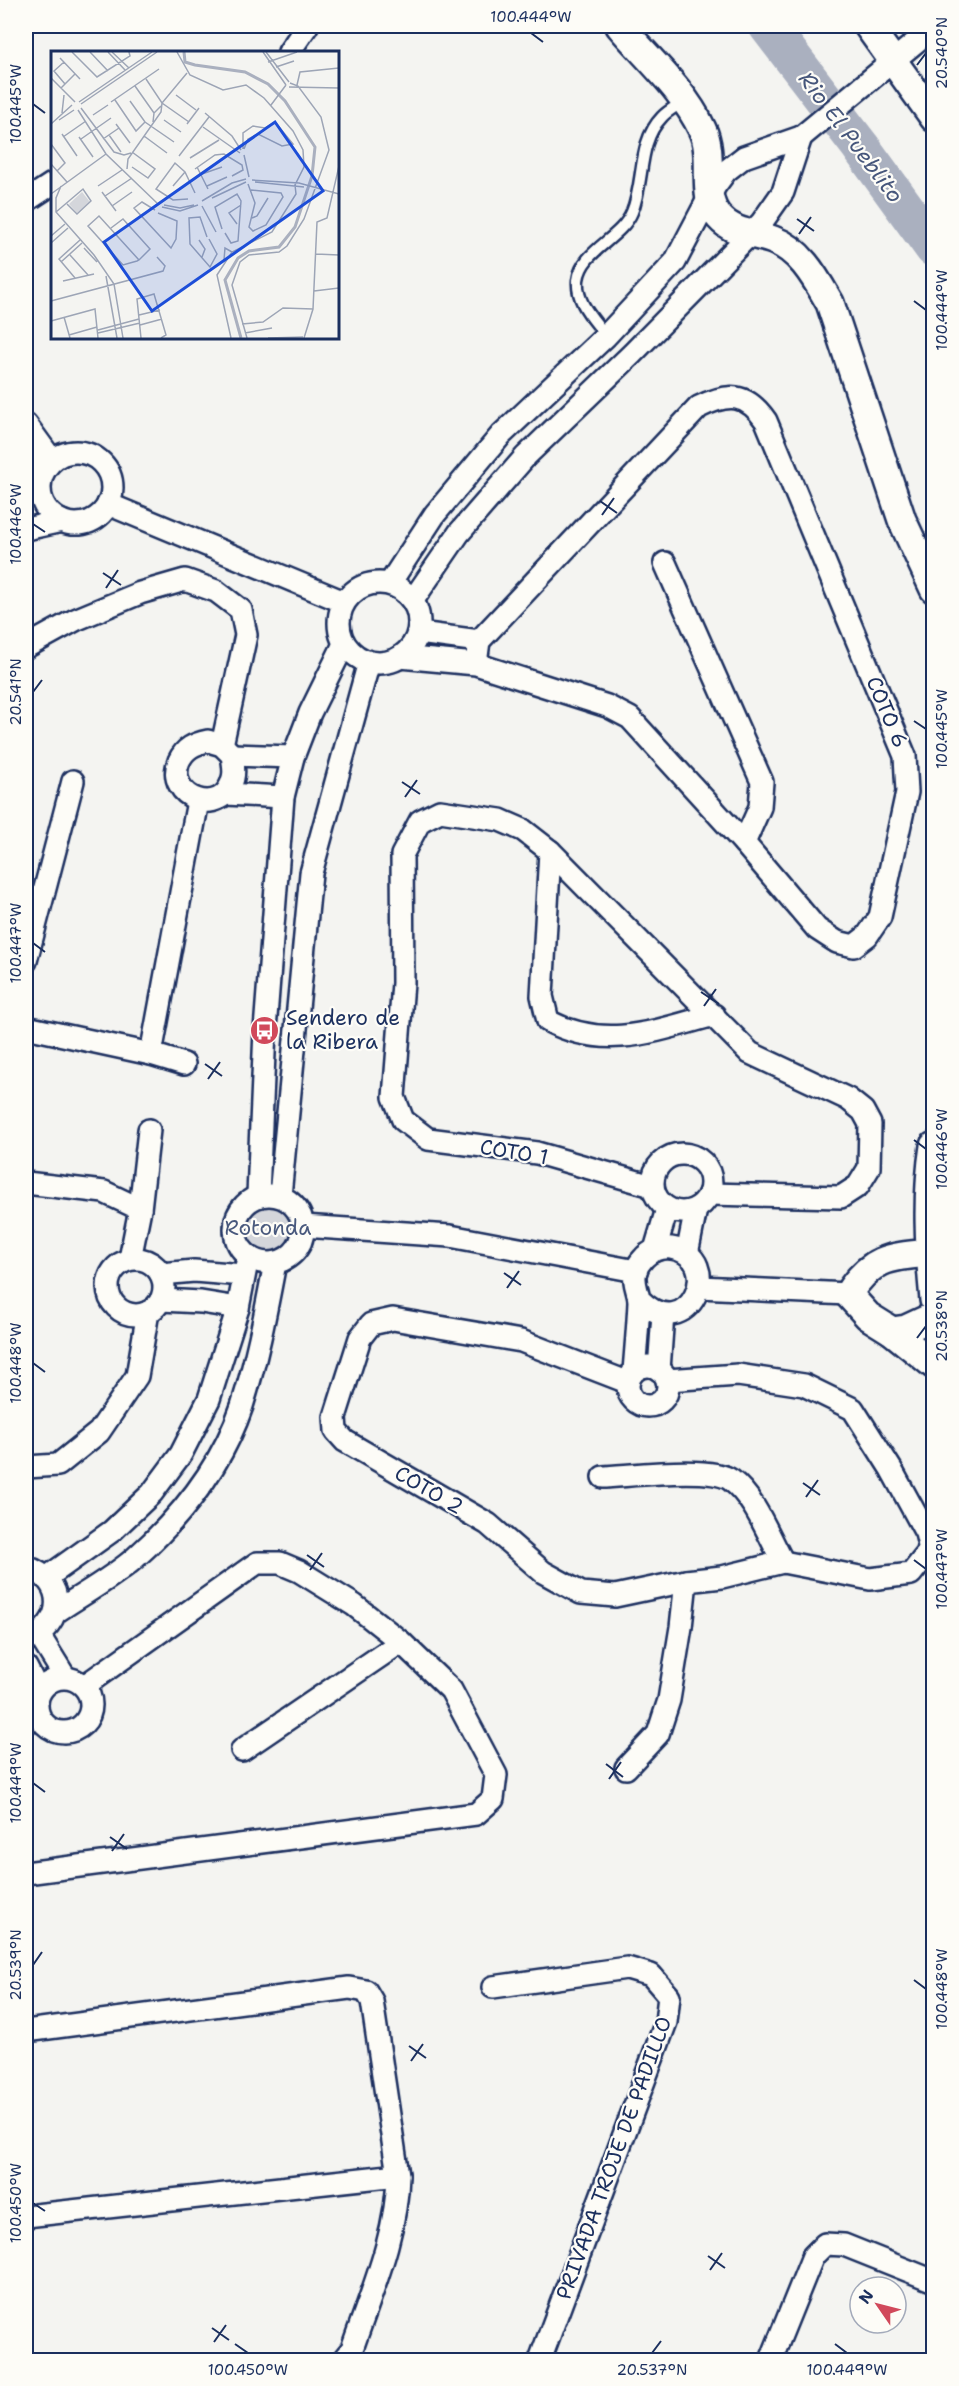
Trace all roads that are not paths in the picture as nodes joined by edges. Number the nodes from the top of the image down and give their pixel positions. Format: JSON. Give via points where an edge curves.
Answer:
{"nodes":[{"id":1,"x":307,"y":26,"type":"edge"},
{"id":2,"x":620,"y":26,"type":"edge"},
{"id":3,"x":868,"y":26,"type":"edge"},
{"id":4,"x":933,"y":27,"type":"edge"},
{"id":5,"x":290,"y":51,"type":"edge"},
{"id":6,"x":894,"y":62,"type":"junction"},
{"id":7,"x":686,"y":100,"type":"junction"},
{"id":8,"x":933,"y":118,"type":"edge"},
{"id":9,"x":801,"y":137,"type":"junction"},
{"id":10,"x":51,"y":185,"type":"edge"},
{"id":11,"x":709,"y":200,"type":"junction"},
{"id":12,"x":26,"y":201,"type":"edge"},
{"id":13,"x":749,"y":235,"type":"junction"},
{"id":14,"x":606,"y":336,"type":"junction"},
{"id":15,"x":26,"y":424,"type":"edge"},
{"id":16,"x":26,"y":459,"type":"edge"},
{"id":17,"x":47,"y":466,"type":"junction"},
{"id":18,"x":33,"y":500,"type":"edge"},
{"id":19,"x":108,"y":504,"type":"junction"},
{"id":20,"x":62,"y":521,"type":"junction"},
{"id":21,"x":26,"y":529,"type":"edge"},
{"id":22,"x":665,"y":563,"type":"dead end"},
{"id":23,"x":390,"y":583,"type":"junction"},
{"id":24,"x":933,"y":589,"type":"edge"},
{"id":25,"x":413,"y":600,"type":"junction"},
{"id":26,"x":344,"y":602,"type":"junction"},
{"id":27,"x":419,"y":633,"type":"junction"},
{"id":28,"x":479,"y":641,"type":"junction"},
{"id":29,"x":344,"y":644,"type":"junction"},
{"id":30,"x":26,"y":647,"type":"edge"},
{"id":31,"x":400,"y":657,"type":"junction"},
{"id":32,"x":369,"y":662,"type":"junction"},
{"id":33,"x":476,"y":664,"type":"junction"},
{"id":34,"x":227,"y":750,"type":"junction"},
{"id":35,"x":293,"y":757,"type":"junction"},
{"id":36,"x":73,"y":781,"type":"dead end"},
{"id":37,"x":226,"y":794,"type":"junction"},
{"id":38,"x":283,"y":797,"type":"junction"},
{"id":39,"x":198,"y":801,"type":"junction"},
{"id":40,"x":744,"y":843,"type":"junction"},
{"id":41,"x":550,"y":851,"type":"junction"},
{"id":42,"x":26,"y":961,"type":"edge"},
{"id":43,"x":714,"y":1015,"type":"junction"},
{"id":44,"x":26,"y":1027,"type":"edge"},
{"id":45,"x":151,"y":1054,"type":"junction"},
{"id":46,"x":184,"y":1064,"type":"dead end"},
{"id":47,"x":149,"y":1130,"type":"dead end"},
{"id":48,"x":933,"y":1146,"type":"edge"},
{"id":49,"x":26,"y":1183,"type":"edge"},
{"id":50,"x":652,"y":1186,"type":"junction"},
{"id":51,"x":258,"y":1196,"type":"junction"},
{"id":52,"x":280,"y":1196,"type":"junction"},
{"id":53,"x":703,"y":1202,"type":"junction"},
{"id":54,"x":140,"y":1209,"type":"junction"},
{"id":55,"x":667,"y":1209,"type":"junction"},
{"id":56,"x":303,"y":1226,"type":"junction"},
{"id":57,"x":655,"y":1250,"type":"junction"},
{"id":58,"x":928,"y":1253,"type":"junction"},
{"id":59,"x":687,"y":1254,"type":"junction"},
{"id":60,"x":130,"y":1259,"type":"junction"},
{"id":61,"x":275,"y":1263,"type":"junction"},
{"id":62,"x":246,"y":1266,"type":"junction"},
{"id":63,"x":636,"y":1271,"type":"junction"},
{"id":64,"x":162,"y":1274,"type":"junction"},
{"id":65,"x":699,"y":1287,"type":"junction"},
{"id":66,"x":848,"y":1294,"type":"junction"},
{"id":67,"x":639,"y":1299,"type":"junction"},
{"id":68,"x":933,"y":1300,"type":"edge"},
{"id":69,"x":155,"y":1306,"type":"junction"},
{"id":70,"x":238,"y":1308,"type":"junction"},
{"id":71,"x":663,"y":1314,"type":"junction"},
{"id":72,"x":933,"y":1316,"type":"edge"},
{"id":73,"x":892,"y":1331,"type":"junction"},
{"id":74,"x":933,"y":1365,"type":"edge"},
{"id":75,"x":663,"y":1375,"type":"junction"},
{"id":76,"x":631,"y":1377,"type":"junction"},
{"id":77,"x":26,"y":1467,"type":"edge"},
{"id":78,"x":603,"y":1477,"type":"dead end"},
{"id":79,"x":783,"y":1562,"type":"junction"},
{"id":80,"x":26,"y":1567,"type":"edge"},
{"id":81,"x":46,"y":1578,"type":"junction"},
{"id":82,"x":686,"y":1581,"type":"junction"},
{"id":83,"x":56,"y":1612,"type":"junction"},
{"id":84,"x":32,"y":1638,"type":"edge"},
{"id":85,"x":400,"y":1642,"type":"junction"},
{"id":86,"x":26,"y":1667,"type":"edge"},
{"id":87,"x":74,"y":1682,"type":"junction"},
{"id":88,"x":34,"y":1700,"type":"edge"},
{"id":89,"x":242,"y":1750,"type":"dead end"},
{"id":90,"x":626,"y":1768,"type":"dead end"},
{"id":91,"x":26,"y":1873,"type":"edge"},
{"id":92,"x":493,"y":1987,"type":"dead end"},
{"id":93,"x":26,"y":2031,"type":"edge"},
{"id":94,"x":398,"y":2175,"type":"junction"},
{"id":95,"x":26,"y":2216,"type":"edge"},
{"id":96,"x":933,"y":2281,"type":"edge"},
{"id":97,"x":343,"y":2361,"type":"edge"},
{"id":98,"x":540,"y":2361,"type":"edge"},
{"id":99,"x":771,"y":2361,"type":"edge"}],
"edges":[{"from":1,"to":5,"type":"street"},
{"from":2,"to":7,"type":"street"},
{"from":3,"to":6,"type":"street"},
{"from":4,"to":6,"type":"street"},
{"from":6,"to":8,"type":"street"},
{"from":6,"to":9,"type":"street"},
{"from":7,"to":11,"type":"street","via":[[710,153]]},
{"from":7,"to":14,"type":"lane","via":[[662,116],[648,135],[632,213],[585,264],[579,277],[582,304]]},
{"from":9,"to":11,"type":"street","via":[[744,157],[726,171]]},
{"from":9,"to":13,"type":"street","via":[[783,192]]},
{"from":10,"to":12,"type":"street"},
{"from":11,"to":13,"type":"street","via":[[718,217]]},
{"from":11,"to":14,"type":"street","via":[[675,262]]},
{"from":13,"to":24,"type":"street","via":[[773,240],[795,254],[830,303],[902,520]]},
{"from":13,"to":25,"type":"street","via":[[526,456],[459,533]]},
{"from":14,"to":23,"type":"street","via":[[501,435],[435,514]]},
{"from":15,"to":17,"type":"street"},
{"from":16,"to":17,"type":"street"},
{"from":17,"to":18,"type":"street"},
{"from":17,"to":19,"type":"street","via":[[64,453],[92,455],[110,476]]},
{"from":18,"to":20,"type":"street"},
{"from":19,"to":20,"type":"street","via":[[87,522]]},
{"from":19,"to":26,"type":"street"},
{"from":20,"to":21,"type":"street"},
{"from":22,"to":40,"type":"street","via":[[762,782],[760,807]]},
{"from":23,"to":25,"type":"street"},
{"from":23,"to":26,"type":"street","via":[[372,582],[356,589]]},
{"from":25,"to":27,"type":"street","via":[[419,616]]},
{"from":26,"to":29,"type":"street","via":[[338,623]]},
{"from":27,"to":28,"type":"street"},
{"from":27,"to":31,"type":"street","via":[[412,647]]},
{"from":28,"to":33,"type":"street"},
{"from":28,"to":40,"type":"street","name":"COTO 6","via":[[699,407],[720,397],[742,399],[756,407],[766,421],[906,756],[907,792],[880,917],[867,936],[854,946],[837,942],[817,928]]},
{"from":29,"to":32,"type":"street","via":[[355,656]]},
{"from":29,"to":35,"type":"street"},
{"from":30,"to":34,"type":"street","via":[[75,620],[140,592],[185,580],[216,591],[241,610],[246,635]]},
{"from":31,"to":32,"type":"street","via":[[385,663]]},
{"from":31,"to":33,"type":"street","name":"COTO 6"},
{"from":32,"to":52,"type":"street","via":[[311,873]]},
{"from":33,"to":40,"type":"street","name":"COTO 6","via":[[607,706],[630,718]]},
{"from":34,"to":35,"type":"street"},
{"from":34,"to":37,"type":"street","via":[[234,777]]},
{"from":34,"to":39,"type":"street","via":[[208,741],[194,744],[182,753],[178,781],[186,794]]},
{"from":35,"to":38,"type":"street"},
{"from":36,"to":42,"type":"street"},
{"from":37,"to":38,"type":"street"},
{"from":37,"to":39,"type":"street","via":[[213,801]]},
{"from":38,"to":51,"type":"street","via":[[265,1030]]},
{"from":39,"to":45,"type":"street"},
{"from":41,"to":43,"type":"street"},
{"from":41,"to":43,"type":"street","via":[[542,996],[548,1021],[568,1031],[611,1039]]},
{"from":41,"to":50,"type":"street","name":"COTO 1","via":[[523,830],[500,820],[440,812],[420,821],[402,855],[404,982],[394,1097],[403,1120],[429,1139],[537,1153]]},
{"from":43,"to":53,"type":"street","via":[[750,1053],[848,1099],[863,1111],[870,1124],[869,1168],[858,1186],[841,1197]]},
{"from":44,"to":45,"type":"street"},
{"from":45,"to":46,"type":"street"},
{"from":47,"to":54,"type":"street"},
{"from":48,"to":58,"type":"street"},
{"from":49,"to":54,"type":"street","via":[[104,1192]]},
{"from":50,"to":53,"type":"street","via":[[663,1161],[671,1156],[689,1155],[705,1165],[710,1174]]},
{"from":50,"to":55,"type":"street"},
{"from":51,"to":52,"type":"street"},
{"from":51,"to":62,"type":"street","via":[[241,1208],[234,1228]]},
{"from":52,"to":56,"type":"street","via":[[296,1208]]},
{"from":53,"to":55,"type":"street","via":[[686,1212]]},
{"from":53,"to":59,"type":"street"},
{"from":54,"to":60,"type":"street"},
{"from":55,"to":57,"type":"street"},
{"from":56,"to":61,"type":"street","via":[[303,1236],[293,1254]]},
{"from":56,"to":63,"type":"street","via":[[450,1236]]},
{"from":57,"to":59,"type":"street","via":[[678,1249]]},
{"from":57,"to":63,"type":"street","via":[[643,1258]]},
{"from":58,"to":66,"type":"street","via":[[895,1256],[873,1265]]},
{"from":58,"to":68,"type":"street"},
{"from":59,"to":65,"type":"street","via":[[699,1270]]},
{"from":60,"to":64,"type":"street","via":[[148,1260]]},
{"from":60,"to":69,"type":"street","via":[[114,1269],[107,1287],[109,1296],[121,1311],[139,1315]]},
{"from":61,"to":62,"type":"street"},
{"from":61,"to":83,"type":"street","via":[[242,1407],[212,1469],[178,1515],[134,1559]]},
{"from":62,"to":64,"type":"street"},
{"from":62,"to":70,"type":"street"},
{"from":63,"to":67,"type":"street","via":[[634,1285]]},
{"from":64,"to":69,"type":"street","via":[[164,1287]]},
{"from":65,"to":66,"type":"street"},
{"from":65,"to":71,"type":"street","via":[[685,1309]]},
{"from":66,"to":73,"type":"street","via":[[868,1316]]},
{"from":67,"to":71,"type":"street","via":[[649,1309]]},
{"from":67,"to":76,"type":"street"},
{"from":69,"to":70,"type":"street","via":[[201,1302]]},
{"from":69,"to":77,"type":"street","via":[[137,1376],[99,1432],[58,1465]]},
{"from":70,"to":81,"type":"street","via":[[209,1399],[181,1454],[152,1493],[112,1531]]},
{"from":71,"to":75,"type":"street"},
{"from":72,"to":73,"type":"street"},
{"from":73,"to":74,"type":"street"},
{"from":75,"to":76,"type":"street","via":[[650,1366]]},
{"from":75,"to":76,"type":"street","via":[[667,1393],[652,1406],[633,1401],[627,1389]]},
{"from":75,"to":79,"type":"street","via":[[738,1375],[804,1385],[853,1409],[926,1533],[930,1550],[911,1574],[870,1579]]},
{"from":76,"to":82,"type":"street","name":"COTO 2","via":[[521,1341],[393,1319],[371,1324],[360,1338],[335,1417],[336,1431],[345,1441],[488,1524],[543,1572],[581,1593],[615,1596]]},
{"from":78,"to":79,"type":"street","via":[[704,1472],[730,1479],[749,1500]]},
{"from":79,"to":82,"type":"street"},
{"from":80,"to":81,"type":"street"},
{"from":81,"to":83,"type":"street","via":[[56,1594]]},
{"from":82,"to":90,"type":"street","via":[[669,1700],[658,1734]]},
{"from":83,"to":84,"type":"street","via":[[50,1625]]},
{"from":84,"to":87,"type":"street"},
{"from":85,"to":87,"type":"street","via":[[354,1605],[299,1571],[280,1563],[257,1563]]},
{"from":85,"to":89,"type":"street"},
{"from":85,"to":91,"type":"street","via":[[451,1690],[496,1775],[493,1799],[476,1814]]},
{"from":86,"to":88,"type":"street"},
{"from":87,"to":88,"type":"street","via":[[55,1679]]},
{"from":87,"to":88,"type":"street","via":[[89,1695],[89,1714],[68,1732],[42,1721]]},
{"from":92,"to":98,"type":"street","name":"PRIVADA TROJE DE PADILLO","via":[[627,1968],[651,1975],[669,1996],[666,2022]]},
{"from":93,"to":94,"type":"street","via":[[349,1988],[366,1991],[372,2001]]},
{"from":94,"to":95,"type":"street"},
{"from":94,"to":97,"type":"street","via":[[398,2202],[380,2267],[352,2349]]},
{"from":96,"to":99,"type":"street","via":[[844,2245],[825,2244],[813,2256]]}]}
